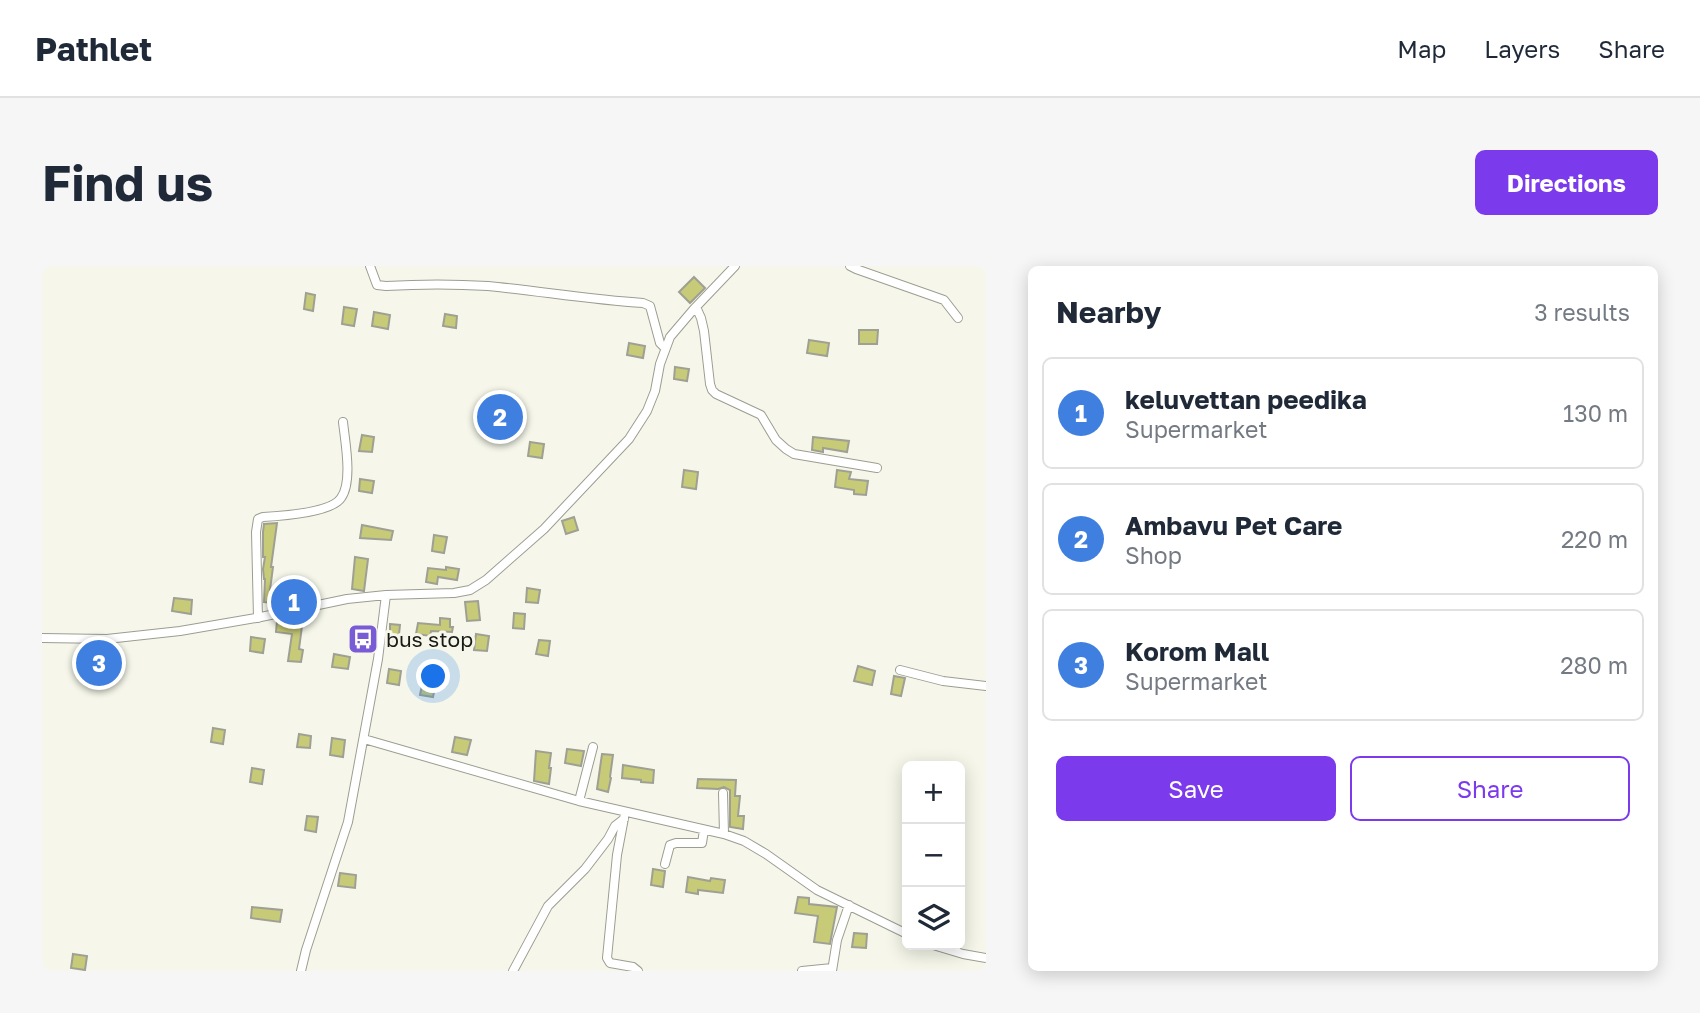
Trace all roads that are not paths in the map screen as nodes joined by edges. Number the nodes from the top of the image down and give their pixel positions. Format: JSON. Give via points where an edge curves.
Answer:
{"nodes":[{"id":1,"x":370,"y":266,"type":"edge"},
{"id":2,"x":850,"y":266,"type":"edge"},
{"id":3,"x":732,"y":268,"type":"edge"},
{"id":4,"x":696,"y":307,"type":"junction"},
{"id":5,"x":958,"y":318,"type":"dead end"},
{"id":6,"x":665,"y":348,"type":"junction"},
{"id":7,"x":343,"y":422,"type":"dead end"},
{"id":8,"x":877,"y":468,"type":"dead end"},
{"id":9,"x":386,"y":595,"type":"junction"},
{"id":10,"x":258,"y":618,"type":"junction"},
{"id":11,"x":42,"y":638,"type":"edge"},
{"id":12,"x":900,"y":670,"type":"dead end"},
{"id":13,"x":986,"y":686,"type":"edge"},
{"id":14,"x":364,"y":739,"type":"junction"},
{"id":15,"x":593,"y":747,"type":"dead end"},
{"id":16,"x":723,"y":793,"type":"dead end"},
{"id":17,"x":579,"y":801,"type":"junction"},
{"id":18,"x":624,"y":815,"type":"junction"},
{"id":19,"x":704,"y":830,"type":"junction"},
{"id":20,"x":724,"y":834,"type":"junction"},
{"id":21,"x":665,"y":864,"type":"dead end"},
{"id":22,"x":849,"y":905,"type":"junction"},
{"id":23,"x":902,"y":932,"type":"edge"},
{"id":24,"x":950,"y":950,"type":"edge"},
{"id":25,"x":986,"y":958,"type":"edge"},
{"id":26,"x":832,"y":970,"type":"edge"},
{"id":27,"x":301,"y":971,"type":"edge"},
{"id":28,"x":513,"y":971,"type":"edge"},
{"id":29,"x":638,"y":971,"type":"edge"},
{"id":30,"x":802,"y":971,"type":"edge"}],
"edges":[{"from":1,"to":6,"type":"street","via":[[377,285],[489,286],[643,303],[650,306]]},
{"from":2,"to":5,"type":"street","via":[[944,300]]},
{"from":3,"to":4,"type":"street"},
{"from":4,"to":6,"type":"street"},
{"from":4,"to":8,"type":"street","via":[[704,331],[710,384],[716,394],[761,415],[776,440],[794,454]]},
{"from":6,"to":9,"type":"street","via":[[655,391],[629,439],[534,538],[470,590]]},
{"from":7,"to":10,"type":"street","via":[[347,470],[342,497],[335,504],[299,514],[258,519]]},
{"from":9,"to":10,"type":"street"},
{"from":9,"to":14,"type":"street"},
{"from":10,"to":11,"type":"street","via":[[107,639]]},
{"from":12,"to":13,"type":"street"},
{"from":14,"to":17,"type":"street"},
{"from":14,"to":27,"type":"street","via":[[348,821]]},
{"from":15,"to":17,"type":"street"},
{"from":16,"to":20,"type":"street"},
{"from":17,"to":18,"type":"street"},
{"from":18,"to":19,"type":"street"},
{"from":18,"to":28,"type":"street","via":[[585,869],[548,906]]},
{"from":18,"to":29,"type":"street","via":[[607,958]]},
{"from":19,"to":20,"type":"street"},
{"from":19,"to":21,"type":"street","via":[[702,843],[670,845]]},
{"from":20,"to":22,"type":"street","via":[[744,841],[817,890]]},
{"from":22,"to":23,"type":"street"},
{"from":22,"to":26,"type":"street","via":[[836,940]]},
{"from":24,"to":25,"type":"street"},
{"from":26,"to":30,"type":"street"}]}
